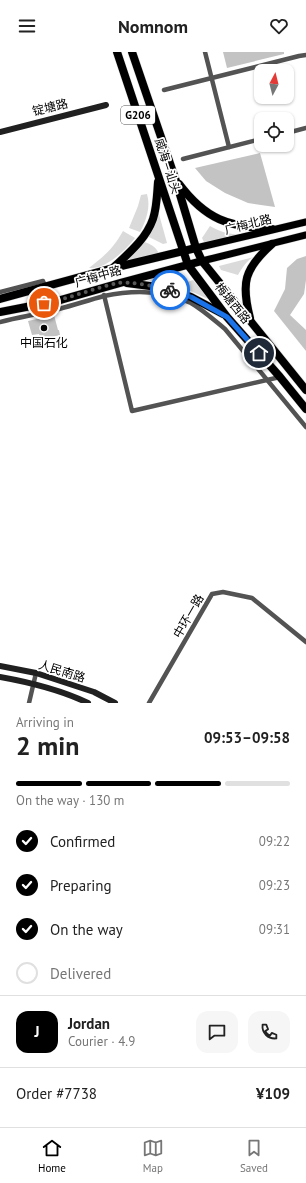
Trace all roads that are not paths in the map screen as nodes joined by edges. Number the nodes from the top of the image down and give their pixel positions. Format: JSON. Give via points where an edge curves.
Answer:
{"nodes":[{"id":1,"x":117,"y":52,"type":"edge"},
{"id":2,"x":132,"y":52,"type":"edge"},
{"id":3,"x":205,"y":52,"type":"edge"},
{"id":4,"x":306,"y":55,"type":"edge"},
{"id":5,"x":211,"y":78,"type":"junction"},
{"id":6,"x":164,"y":90,"type":"dead end"},
{"id":7,"x":106,"y":105,"type":"dead end"},
{"id":8,"x":306,"y":128,"type":"edge"},
{"id":9,"x":294,"y":131,"type":"edge"},
{"id":10,"x":0,"y":132,"type":"edge"},
{"id":11,"x":254,"y":141,"type":"edge"},
{"id":12,"x":229,"y":147,"type":"junction"},
{"id":13,"x":183,"y":159,"type":"dead end"},
{"id":14,"x":159,"y":178,"type":"junction"},
{"id":15,"x":175,"y":178,"type":"junction"},
{"id":16,"x":306,"y":222,"type":"edge"},
{"id":17,"x":272,"y":229,"type":"junction"},
{"id":18,"x":306,"y":235,"type":"edge"},
{"id":19,"x":272,"y":244,"type":"junction"},
{"id":20,"x":196,"y":248,"type":"junction"},
{"id":21,"x":183,"y":251,"type":"junction"},
{"id":22,"x":141,"y":261,"type":"junction"},
{"id":23,"x":202,"y":261,"type":"junction"},
{"id":24,"x":188,"y":265,"type":"junction"},
{"id":25,"x":113,"y":268,"type":"junction"},
{"id":26,"x":144,"y":276,"type":"junction"},
{"id":27,"x":120,"y":282,"type":"junction"},
{"id":28,"x":45,"y":286,"type":"junction"},
{"id":29,"x":102,"y":288,"type":"junction"},
{"id":30,"x":0,"y":292,"type":"edge"},
{"id":31,"x":104,"y":296,"type":"junction"},
{"id":32,"x":0,"y":299,"type":"edge"},
{"id":33,"x":0,"y":312,"type":"edge"},
{"id":34,"x":227,"y":317,"type":"junction"},
{"id":35,"x":251,"y":321,"type":"junction"},
{"id":36,"x":0,"y":322,"type":"edge"},
{"id":37,"x":280,"y":377,"type":"junction"},
{"id":38,"x":267,"y":379,"type":"junction"},
{"id":39,"x":306,"y":390,"type":"edge"},
{"id":40,"x":306,"y":409,"type":"edge"},
{"id":41,"x":306,"y":427,"type":"edge"},
{"id":42,"x":306,"y":642,"type":"edge"},
{"id":43,"x":0,"y":666,"type":"edge"},
{"id":44,"x":36,"y":673,"type":"junction"},
{"id":45,"x":0,"y":677,"type":"edge"},
{"id":46,"x":32,"y":684,"type":"junction"},
{"id":47,"x":29,"y":703,"type":"edge"},
{"id":48,"x":88,"y":703,"type":"edge"},
{"id":49,"x":115,"y":703,"type":"edge"},
{"id":50,"x":149,"y":703,"type":"edge"}],
"edges":[{"from":1,"to":14,"type":"highway","name":"威海—汕头","number":"G206"},
{"from":2,"to":15,"type":"highway","name":"威海—汕头","number":"G206"},
{"from":3,"to":5,"type":"street"},
{"from":4,"to":5,"type":"street"},
{"from":5,"to":6,"type":"street"},
{"from":5,"to":12,"type":"street"},
{"from":7,"to":10,"type":"street","name":"锭塘路"},
{"from":8,"to":9,"type":"street"},
{"from":11,"to":12,"type":"street"},
{"from":12,"to":13,"type":"street"},
{"from":14,"to":21,"type":"highway","name":"威海—汕头","number":"G206"},
{"from":14,"to":25,"type":"highway","via":[[153,219],[146,233]]},
{"from":15,"to":17,"type":"highway","via":[[199,207],[214,217],[250,228]]},
{"from":15,"to":20,"type":"highway","name":"威海—汕头","number":"G206"},
{"from":16,"to":17,"type":"main road","name":"广梅北路"},
{"from":17,"to":20,"type":"main road","name":"广梅北路"},
{"from":18,"to":19,"type":"main road","name":"广梅北路"},
{"from":19,"to":23,"type":"main road","name":"广梅北路"},
{"from":19,"to":35,"type":"highway","via":[[256,260],[247,276],[245,293]]},
{"from":20,"to":21,"type":"highway","name":"广梅中路"},
{"from":20,"to":23,"type":"highway","name":"威海—汕头","number":"G206"},
{"from":21,"to":22,"type":"highway","name":"广梅中路"},
{"from":21,"to":24,"type":"highway","name":"威海—汕头","number":"G206"},
{"from":22,"to":25,"type":"highway","name":"广梅中路"},
{"from":22,"to":26,"type":"highway"},
{"from":23,"to":24,"type":"highway","name":"广梅中路"},
{"from":23,"to":35,"type":"highway","name":"梅塘西路","number":"G206"},
{"from":24,"to":26,"type":"highway","name":"广梅中路"},
{"from":24,"to":34,"type":"highway","name":"梅塘西路","number":"G206"},
{"from":25,"to":28,"type":"highway","name":"广梅中路"},
{"from":26,"to":27,"type":"highway","name":"广梅中路"},
{"from":27,"to":29,"type":"highway","name":"广梅中路"},
{"from":27,"to":34,"type":"highway","via":[[165,288],[191,297]]},
{"from":28,"to":30,"type":"street","via":[[43,281]]},
{"from":28,"to":32,"type":"highway","name":"广梅中路"},
{"from":29,"to":31,"type":"street"},
{"from":29,"to":33,"type":"highway","name":"广梅中路","via":[[57,301]]},
{"from":31,"to":36,"type":"street"},
{"from":31,"to":38,"type":"street","via":[[146,292],[190,303],[225,329]]},
{"from":31,"to":38,"type":"street","via":[[132,411]]},
{"from":34,"to":37,"type":"highway","name":"梅塘西路","number":"G206"},
{"from":35,"to":39,"type":"highway","name":"梅塘西路","number":"G206"},
{"from":37,"to":38,"type":"street"},
{"from":37,"to":40,"type":"highway","name":"梅塘西路","number":"G206"},
{"from":38,"to":41,"type":"street"},
{"from":42,"to":50,"type":"street","name":"中环一路","via":[[252,598],[223,592],[212,594]]},
{"from":43,"to":44,"type":"street","name":"人民南路"},
{"from":44,"to":46,"type":"street"},
{"from":44,"to":49,"type":"street","name":"人民南路","via":[[94,692]]},
{"from":45,"to":46,"type":"street","name":"人民南路"},
{"from":46,"to":47,"type":"street"},
{"from":46,"to":48,"type":"street","name":"人民南路"}]}
